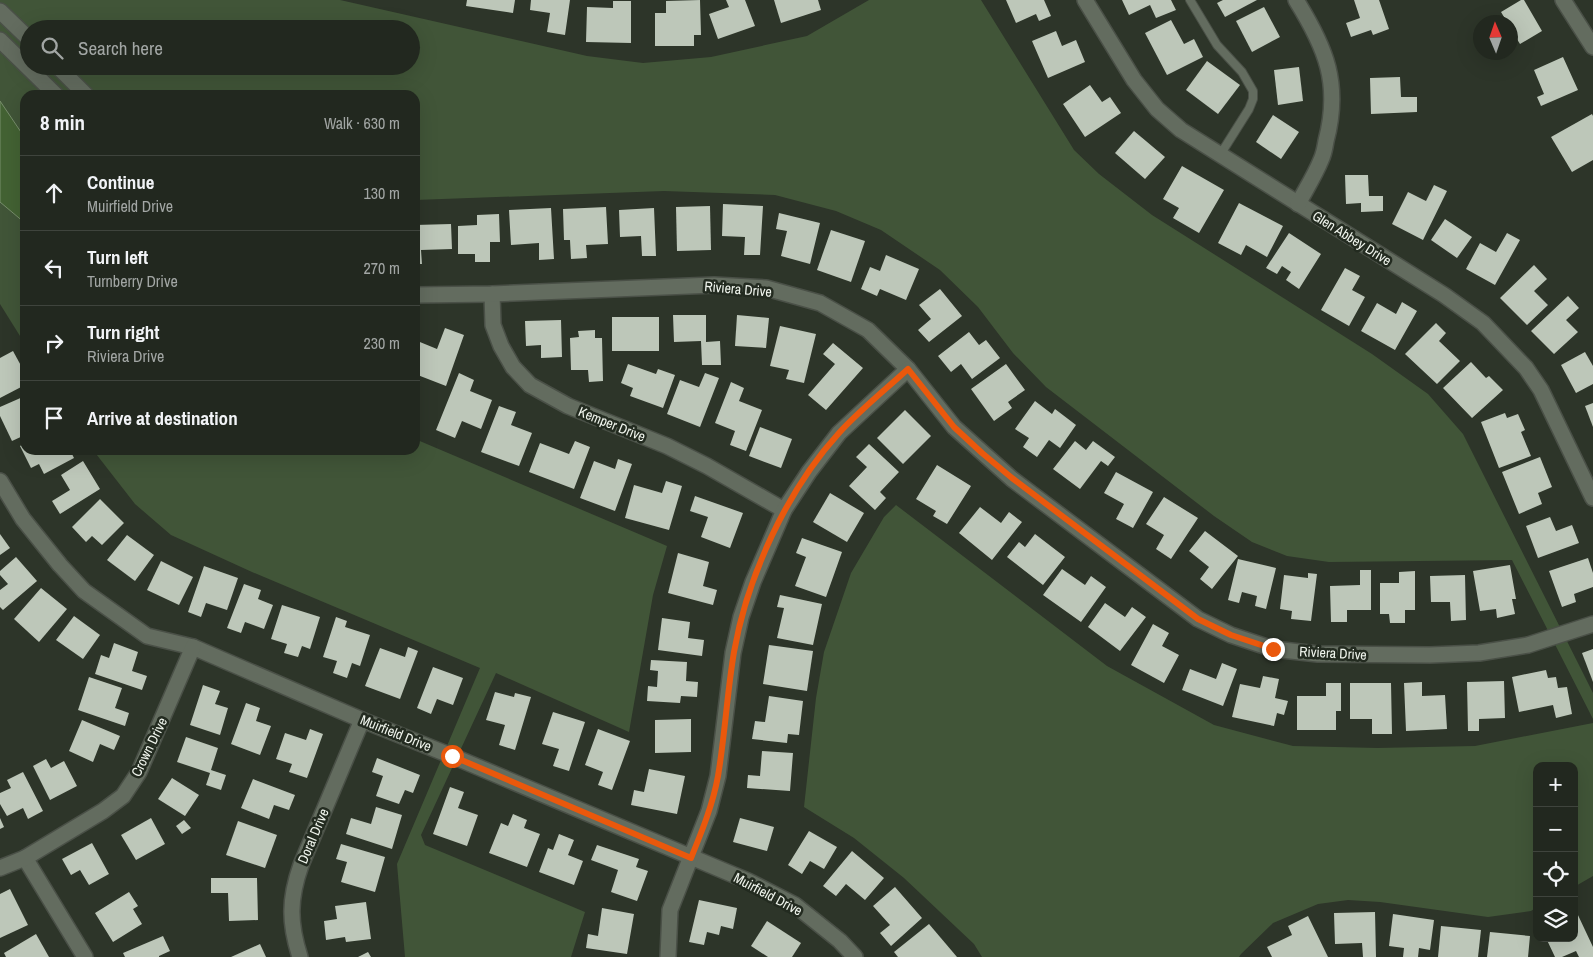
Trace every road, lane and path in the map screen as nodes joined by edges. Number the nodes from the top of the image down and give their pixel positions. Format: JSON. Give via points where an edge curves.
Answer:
{"nodes":[{"id":1,"x":1085,"y":0,"type":"edge"},
{"id":2,"x":1190,"y":0,"type":"edge"},
{"id":3,"x":1296,"y":0,"type":"edge"},
{"id":4,"x":1563,"y":0,"type":"edge"},
{"id":5,"x":0,"y":11,"type":"edge"},
{"id":6,"x":20,"y":30,"type":"edge"},
{"id":7,"x":0,"y":40,"type":"edge"},
{"id":8,"x":1593,"y":47,"type":"edge"},
{"id":9,"x":20,"y":60,"type":"edge"},
{"id":10,"x":36,"y":75,"type":"edge"},
{"id":11,"x":66,"y":75,"type":"edge"},
{"id":12,"x":51,"y":90,"type":"edge"},
{"id":13,"x":81,"y":90,"type":"edge"},
{"id":14,"x":1220,"y":155,"type":"junction"},
{"id":15,"x":1298,"y":204,"type":"junction"},
{"id":16,"x":492,"y":294,"type":"junction"},
{"id":17,"x":420,"y":295,"type":"edge"},
{"id":18,"x":908,"y":369,"type":"junction"},
{"id":19,"x":0,"y":481,"type":"edge"},
{"id":20,"x":1593,"y":498,"type":"edge"},
{"id":21,"x":784,"y":510,"type":"junction"},
{"id":22,"x":1593,"y":624,"type":"edge"},
{"id":23,"x":193,"y":647,"type":"junction"},
{"id":24,"x":362,"y":720,"type":"junction"},
{"id":25,"x":25,"y":858,"type":"junction"},
{"id":26,"x":691,"y":858,"type":"junction"},
{"id":27,"x":0,"y":868,"type":"edge"},
{"id":28,"x":85,"y":957,"type":"edge"},
{"id":29,"x":300,"y":957,"type":"edge"},
{"id":30,"x":668,"y":957,"type":"edge"},
{"id":31,"x":855,"y":957,"type":"edge"}],
"edges":[{"from":1,"to":14,"type":"street","name":"Glen Abbey Drive","via":[[1134,80],[1157,109],[1181,130]]},
{"from":2,"to":14,"type":"lane","via":[[1216,45],[1242,72],[1253,91],[1249,109]]},
{"from":3,"to":15,"type":"street","via":[[1324,54],[1333,101],[1322,160]]},
{"from":4,"to":8,"type":"street"},
{"from":5,"to":6,"type":"street"},
{"from":7,"to":9,"type":"street"},
{"from":10,"to":12,"type":"street"},
{"from":11,"to":13,"type":"street"},
{"from":14,"to":15,"type":"street","name":"Glen Abbey Drive"},
{"from":15,"to":20,"type":"street","name":"Glen Abbey Drive","via":[[1444,294],[1483,323],[1526,368],[1541,390]]},
{"from":16,"to":17,"type":"street","name":"Riviera Drive"},
{"from":16,"to":18,"type":"street","name":"Riviera Drive","via":[[714,285],[766,288],[820,303],[868,330]]},
{"from":16,"to":21,"type":"street","name":"Kemper Drive","via":[[493,325],[501,346],[513,367],[530,386],[568,406],[683,454]]},
{"from":18,"to":21,"type":"street","via":[[839,433]]},
{"from":18,"to":22,"type":"street","name":"Riviera Drive","via":[[954,427],[1012,478],[1198,619],[1231,635],[1273,649],[1318,654],[1430,655],[1480,653],[1528,645]]},
{"from":19,"to":23,"type":"street","name":"Muirfield Drive","via":[[23,519],[84,591],[148,636]]},
{"from":21,"to":26,"type":"street","via":[[741,617],[718,776],[710,811]]},
{"from":23,"to":24,"type":"street","name":"Muirfield Drive"},
{"from":23,"to":25,"type":"street","name":"Crown Drive","via":[[139,772],[123,796]]},
{"from":24,"to":26,"type":"street","name":"Muirfield Drive"},
{"from":24,"to":29,"type":"street","name":"Doral Drive","via":[[294,885],[291,922]]},
{"from":25,"to":27,"type":"street","name":"Crown Drive"},
{"from":25,"to":28,"type":"street"},
{"from":26,"to":30,"type":"street","via":[[670,910]]},
{"from":26,"to":31,"type":"street","name":"Muirfield Drive","via":[[748,881],[795,905]]}]}
